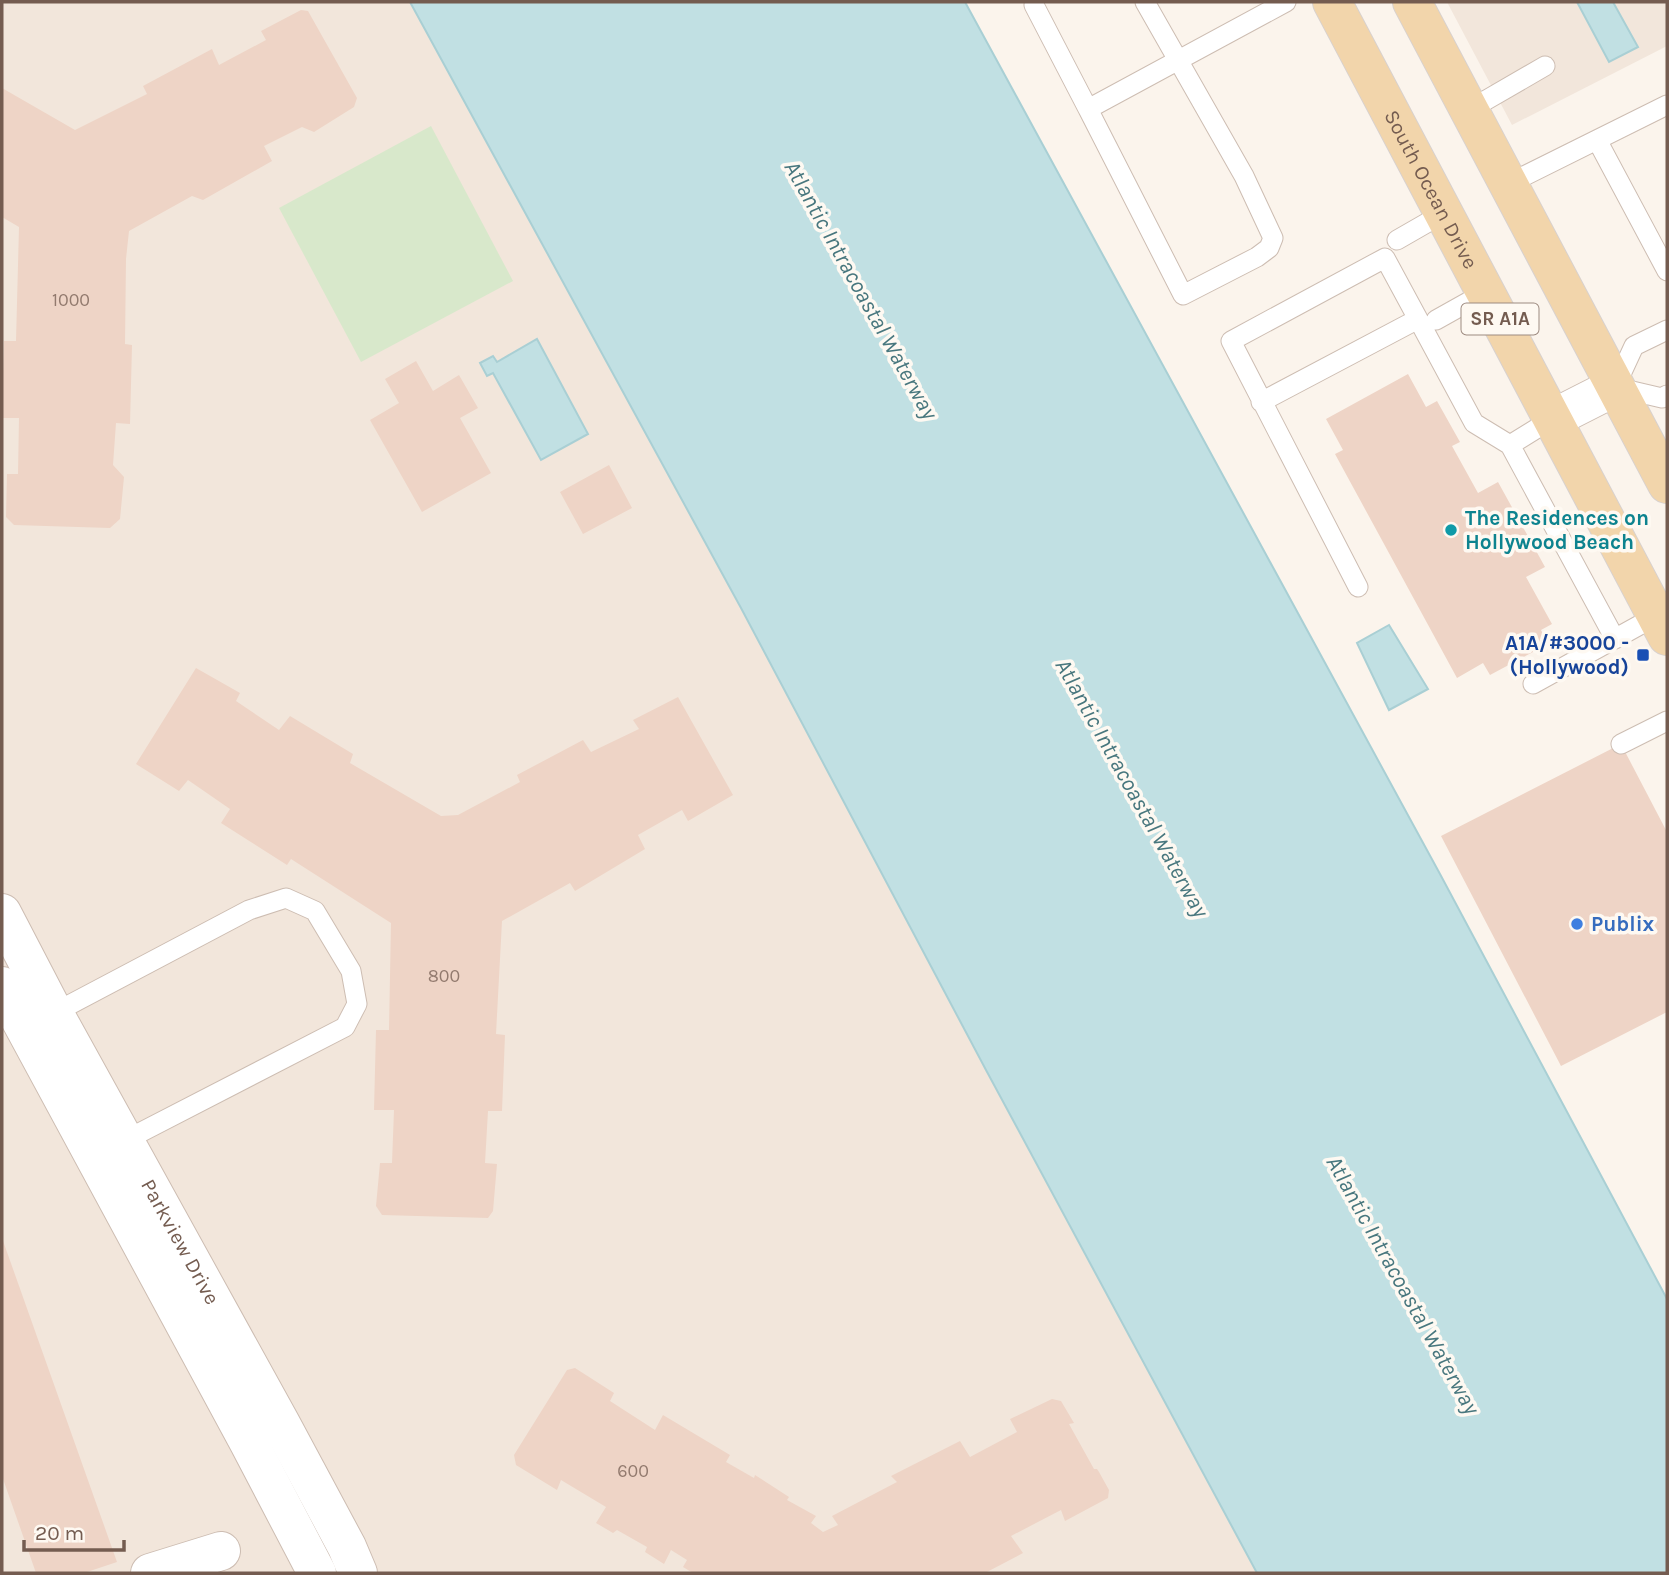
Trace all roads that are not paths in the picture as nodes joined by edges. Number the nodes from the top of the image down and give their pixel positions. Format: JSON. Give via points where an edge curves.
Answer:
{"nodes":[{"id":1,"x":1145,"y":2,"type":"edge"},
{"id":2,"x":1286,"y":2,"type":"edge"},
{"id":3,"x":1332,"y":2,"type":"edge"},
{"id":4,"x":1412,"y":2,"type":"edge"},
{"id":5,"x":1034,"y":5,"type":"dead end"},
{"id":6,"x":1179,"y":60,"type":"junction"},
{"id":7,"x":1545,"y":66,"type":"dead end"},
{"id":8,"x":1667,"y":105,"type":"edge"},
{"id":9,"x":1088,"y":109,"type":"junction"},
{"id":10,"x":1469,"y":110,"type":"junction"},
{"id":11,"x":1597,"y":140,"type":"junction"},
{"id":12,"x":1508,"y":184,"type":"junction"},
{"id":13,"x":1444,"y":213,"type":"junction"},
{"id":14,"x":1397,"y":240,"type":"dead end"},
{"id":15,"x":1667,"y":271,"type":"edge"},
{"id":16,"x":1486,"y":292,"type":"junction"},
{"id":17,"x":1427,"y":319,"type":"junction"},
{"id":18,"x":1667,"y":330,"type":"edge"},
{"id":19,"x":1615,"y":387,"type":"junction"},
{"id":20,"x":1667,"y":395,"type":"edge"},
{"id":21,"x":1261,"y":402,"type":"junction"},
{"id":22,"x":1552,"y":419,"type":"junction"},
{"id":23,"x":1510,"y":445,"type":"junction"},
{"id":24,"x":1667,"y":484,"type":"edge"},
{"id":25,"x":1359,"y":587,"type":"dead end"},
{"id":26,"x":1662,"y":626,"type":"edge"},
{"id":27,"x":1615,"y":639,"type":"junction"},
{"id":28,"x":1533,"y":684,"type":"dead end"},
{"id":29,"x":1667,"y":721,"type":"edge"},
{"id":30,"x":1621,"y":744,"type":"dead end"},
{"id":31,"x":2,"y":913,"type":"edge"},
{"id":32,"x":2,"y":986,"type":"edge"},
{"id":33,"x":26,"y":1024,"type":"edge"},
{"id":34,"x":110,"y":1148,"type":"junction"},
{"id":35,"x":221,"y":1551,"type":"dead end"},
{"id":36,"x":150,"y":1573,"type":"edge"},
{"id":37,"x":317,"y":1573,"type":"edge"},
{"id":38,"x":358,"y":1573,"type":"edge"}],
"edges":[{"from":1,"to":6,"type":"lane"},
{"from":2,"to":6,"type":"lane"},
{"from":3,"to":13,"type":"main road","name":"South Ocean Drive","number":"SR A1A"},
{"from":4,"to":10,"type":"main road","number":"SR A1A"},
{"from":5,"to":9,"type":"lane"},
{"from":6,"to":9,"type":"lane"},
{"from":6,"to":9,"type":"lane","via":[[1273,238],[1257,257],[1183,295]]},
{"from":7,"to":10,"type":"lane"},
{"from":8,"to":11,"type":"lane"},
{"from":10,"to":12,"type":"main road","number":"SR A1A"},
{"from":11,"to":12,"type":"lane"},
{"from":11,"to":15,"type":"lane"},
{"from":12,"to":19,"type":"main road","number":"SR A1A"},
{"from":13,"to":14,"type":"lane"},
{"from":13,"to":16,"type":"main road","name":"South Ocean Drive","number":"SR A1A"},
{"from":16,"to":17,"type":"lane"},
{"from":16,"to":22,"type":"main road","name":"South Ocean Drive","number":"SR A1A"},
{"from":17,"to":21,"type":"lane"},
{"from":17,"to":21,"type":"lane","via":[[1385,258],[1231,341]]},
{"from":17,"to":23,"type":"lane","via":[[1474,423]]},
{"from":18,"to":19,"type":"lane","via":[[1634,346]]},
{"from":19,"to":20,"type":"lane","via":[[1662,398]]},
{"from":19,"to":22,"type":"street"},
{"from":19,"to":24,"type":"main road","number":"SR A1A"},
{"from":21,"to":25,"type":"lane"},
{"from":22,"to":23,"type":"lane"},
{"from":22,"to":26,"type":"main road","name":"South Ocean Drive","number":"SR A1A"},
{"from":23,"to":27,"type":"lane"},
{"from":26,"to":27,"type":"lane"},
{"from":27,"to":28,"type":"lane"},
{"from":29,"to":30,"type":"lane"},
{"from":31,"to":33,"type":"street","name":"Parkview Drive"},
{"from":32,"to":33,"type":"street","name":"Parkview Drive"},
{"from":33,"to":34,"type":"street","name":"Parkview Drive"},
{"from":33,"to":34,"type":"lane","via":[[249,910],[286,898],[315,911],[351,971],[357,1004],[345,1027]]},
{"from":34,"to":37,"type":"street","name":"Parkview Drive"},
{"from":34,"to":38,"type":"street","name":"Parkview Drive","via":[[288,1437]]},
{"from":35,"to":36,"type":"street"}]}
